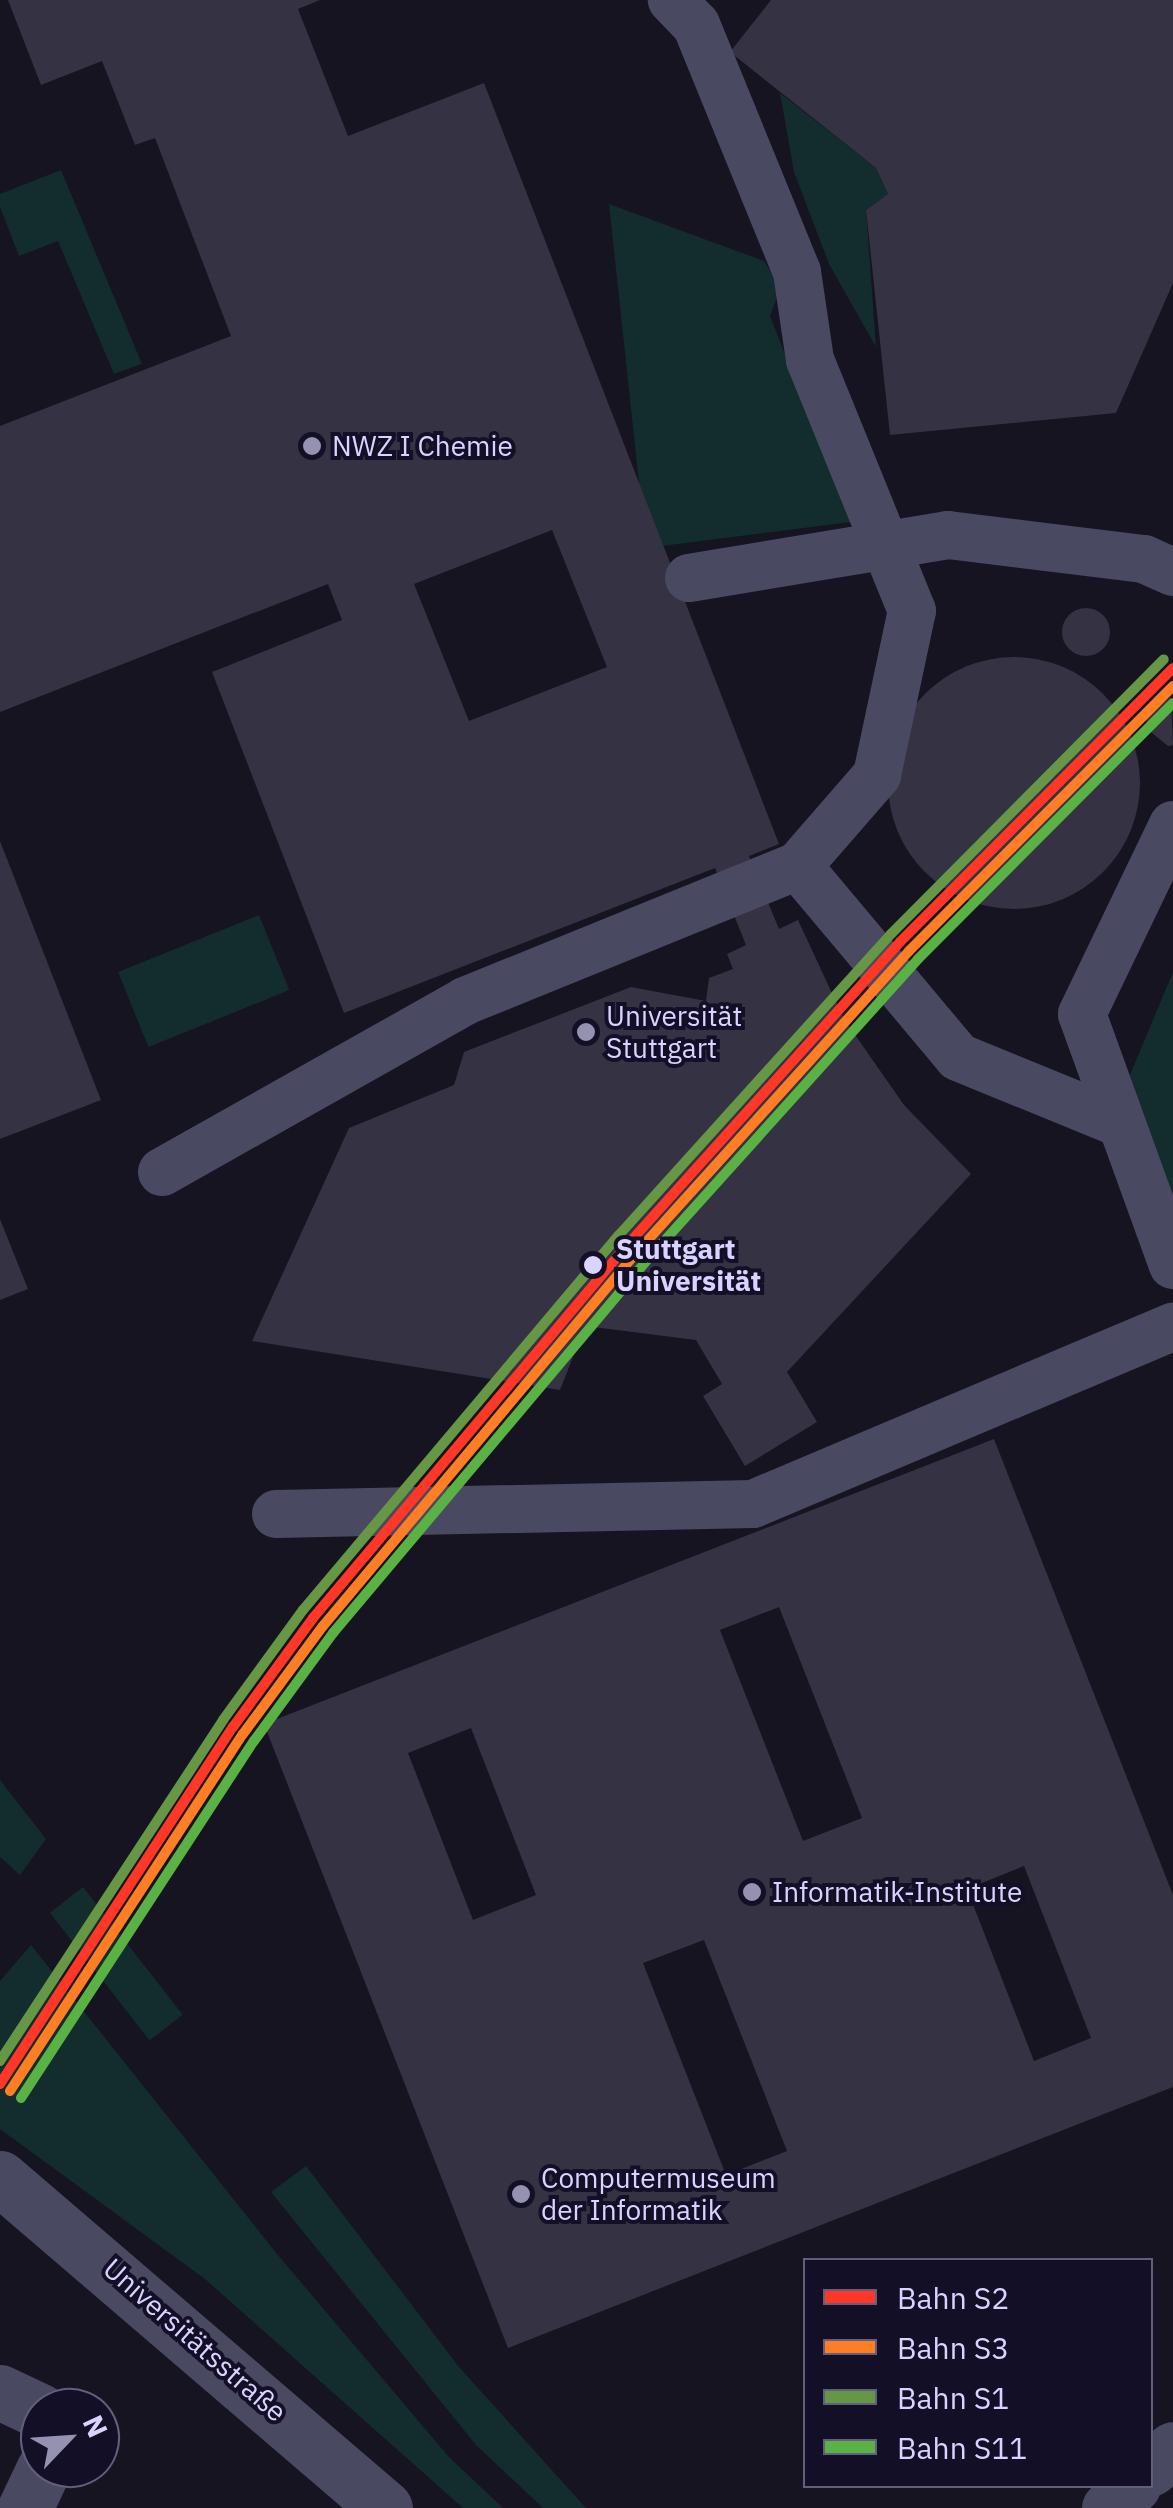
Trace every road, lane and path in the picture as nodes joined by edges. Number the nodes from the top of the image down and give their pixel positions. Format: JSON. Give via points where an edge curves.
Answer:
{"nodes":[{"id":1,"x":672,"y":0,"type":"edge"},
{"id":2,"x":884,"y":543,"type":"junction"},
{"id":3,"x":1173,"y":572,"type":"edge"},
{"id":4,"x":689,"y":578,"type":"dead end"},
{"id":5,"x":1173,"y":825,"type":"edge"},
{"id":6,"x":798,"y":866,"type":"junction"},
{"id":7,"x":1117,"y":1122,"type":"junction"},
{"id":8,"x":162,"y":1172,"type":"dead end"},
{"id":9,"x":1173,"y":1265,"type":"edge"},
{"id":10,"x":1173,"y":1327,"type":"edge"},
{"id":11,"x":276,"y":1514,"type":"dead end"},
{"id":12,"x":0,"y":2178,"type":"edge"},
{"id":13,"x":1173,"y":2449,"type":"edge"},
{"id":14,"x":1153,"y":2466,"type":"edge"},
{"id":15,"x":1131,"y":2488,"type":"edge"},
{"id":16,"x":385,"y":2508,"type":"edge"},
{"id":17,"x":1108,"y":2508,"type":"edge"}],
"edges":[{"from":1,"to":2,"type":"street","via":[[696,25],[798,272],[810,360]]},
{"from":2,"to":3,"type":"street","via":[[948,535],[1034,543],[1144,559]]},
{"from":2,"to":4,"type":"street"},
{"from":2,"to":6,"type":"street","via":[[912,611],[893,714],[876,775]]},
{"from":5,"to":7,"type":"street","via":[[1082,1014]]},
{"from":6,"to":7,"type":"street","via":[[958,1058]]},
{"from":6,"to":8,"type":"street","via":[[466,1001]]},
{"from":7,"to":9,"type":"street"},
{"from":10,"to":11,"type":"street","via":[[753,1504]]},
{"from":12,"to":16,"type":"street","name":"Universitätsstraße"},
{"from":13,"to":14,"type":"street"},
{"from":15,"to":17,"type":"street"}]}
